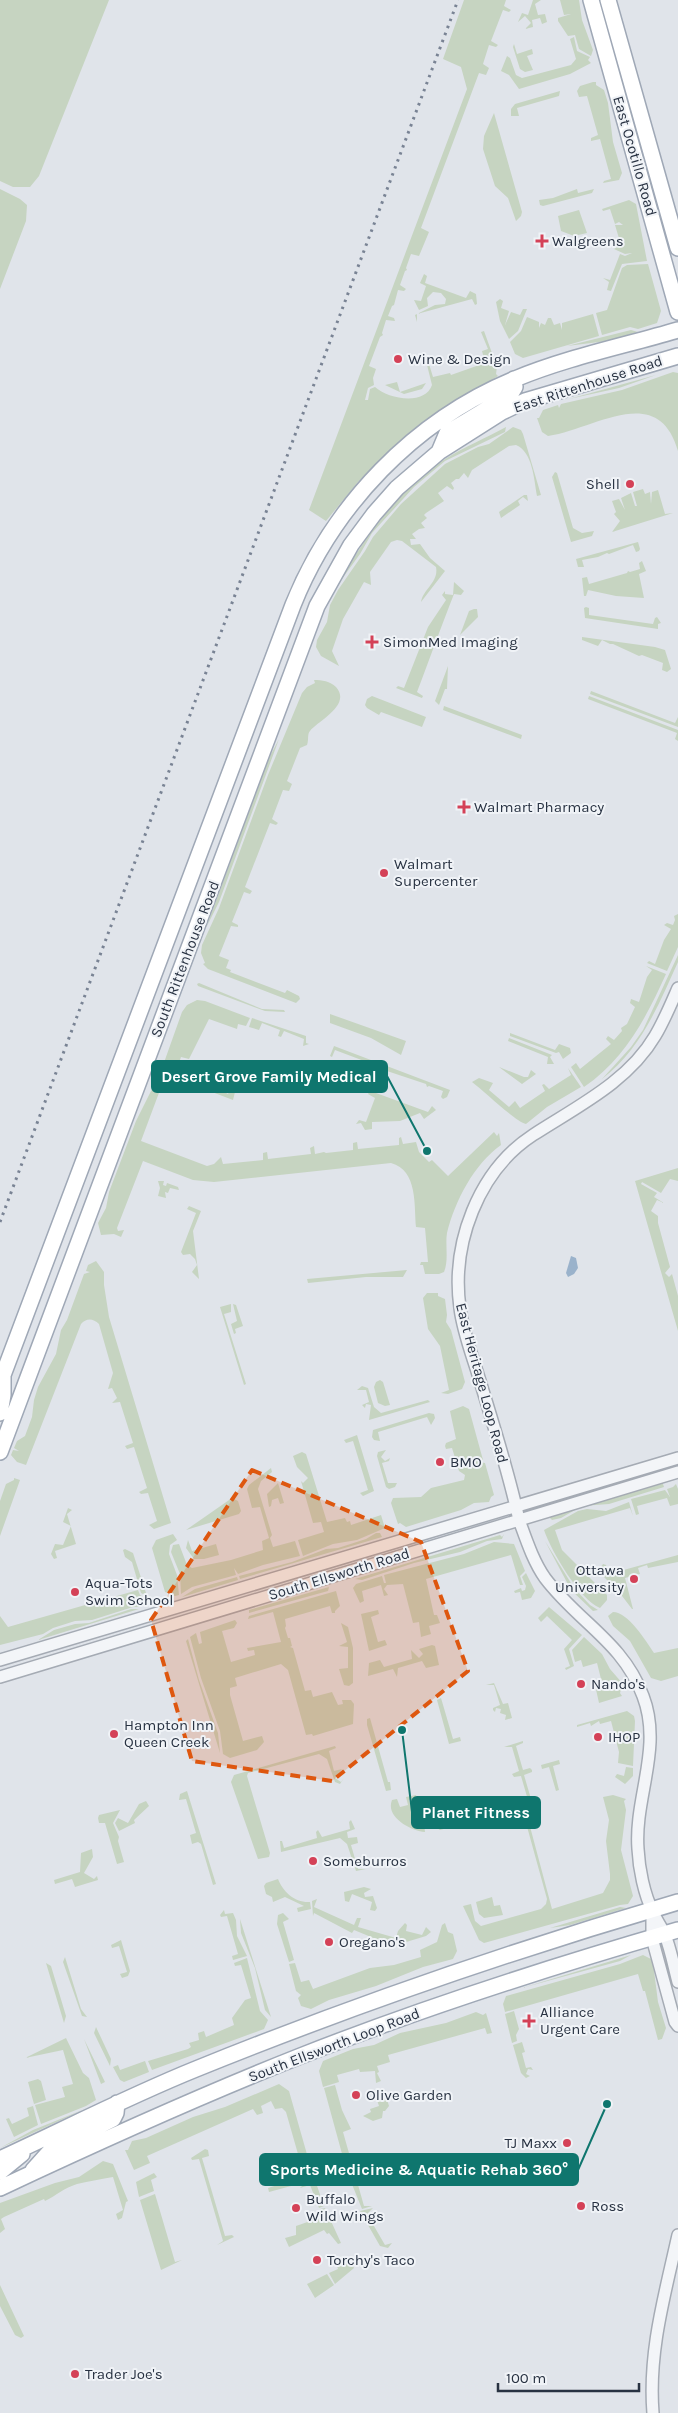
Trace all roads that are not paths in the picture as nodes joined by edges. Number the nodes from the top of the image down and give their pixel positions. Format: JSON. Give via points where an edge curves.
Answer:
{"nodes":[{"id":1,"x":590,"y":0,"type":"edge"},
{"id":2,"x":608,"y":0,"type":"edge"},
{"id":3,"x":634,"y":153,"type":"junction"},
{"id":4,"x":652,"y":159,"type":"junction"},
{"id":5,"x":678,"y":248,"type":"edge"},
{"id":6,"x":678,"y":312,"type":"edge"},
{"id":7,"x":678,"y":330,"type":"edge"},
{"id":8,"x":678,"y":356,"type":"edge"},
{"id":9,"x":514,"y":379,"type":"junction"},
{"id":10,"x":439,"y":452,"type":"junction"},
{"id":11,"x":310,"y":568,"type":"junction"},
{"id":12,"x":286,"y":625,"type":"joint"},
{"id":13,"x":306,"y":634,"type":"joint"},
{"id":14,"x":296,"y":661,"type":"junction"},
{"id":15,"x":678,"y":988,"type":"edge"},
{"id":16,"x":71,"y":1196,"type":"junction"},
{"id":17,"x":79,"y":1240,"type":"junction"},
{"id":18,"x":1,"y":1379,"type":"edge"},
{"id":19,"x":0,"y":1413,"type":"edge"},
{"id":20,"x":0,"y":1452,"type":"edge"},
{"id":21,"x":678,"y":1458,"type":"edge"},
{"id":22,"x":678,"y":1472,"type":"edge"},
{"id":23,"x":516,"y":1505,"type":"junction"},
{"id":24,"x":519,"y":1520,"type":"junction"},
{"id":25,"x":0,"y":1660,"type":"edge"},
{"id":26,"x":0,"y":1677,"type":"edge"},
{"id":27,"x":678,"y":1902,"type":"edge"},
{"id":28,"x":652,"y":1910,"type":"junction"},
{"id":29,"x":665,"y":1934,"type":"edge"},
{"id":30,"x":678,"y":1982,"type":"edge"},
{"id":31,"x":678,"y":2026,"type":"edge"},
{"id":32,"x":117,"y":2103,"type":"junction"},
{"id":33,"x":34,"y":2143,"type":"junction"},
{"id":34,"x":0,"y":2159,"type":"edge"},
{"id":35,"x":0,"y":2172,"type":"edge"},
{"id":36,"x":26,"y":2176,"type":"junction"},
{"id":37,"x":0,"y":2188,"type":"edge"},
{"id":38,"x":678,"y":2236,"type":"edge"},
{"id":39,"x":653,"y":2413,"type":"edge"}],
"edges":[{"from":1,"to":3,"type":"main road","name":"East Ocotillo Road"},
{"from":2,"to":4,"type":"main road","name":"East Ocotillo Road"},
{"from":3,"to":4,"type":"main road"},
{"from":3,"to":6,"type":"main road","name":"East Ocotillo Road"},
{"from":4,"to":5,"type":"main road","name":"East Ocotillo Road"},
{"from":7,"to":9,"type":"main road","name":"East Rittenhouse Road","via":[[561,362]]},
{"from":8,"to":10,"type":"main road","name":"East Rittenhouse Road","via":[[525,401]]},
{"from":9,"to":10,"type":"main road","via":[[515,387],[510,395],[447,433]]},
{"from":9,"to":11,"type":"main road","name":"East Rittenhouse Road","via":[[441,420],[390,462],[338,522]]},
{"from":10,"to":13,"type":"main road","name":"East Rittenhouse Road","via":[[397,488],[351,545],[324,591]]},
{"from":11,"to":12,"type":"main road","name":"East Rittenhouse Road"},
{"from":11,"to":14,"type":"main road","via":[[314,582],[288,648]]},
{"from":12,"to":16,"type":"main road","name":"South Rittenhouse Road"},
{"from":13,"to":14,"type":"main road","name":"South Rittenhouse Road"},
{"from":14,"to":17,"type":"main road","name":"South Rittenhouse Road"},
{"from":15,"to":23,"type":"street","name":"East Heritage Loop Road","via":[[655,1036],[640,1056],[608,1087],[522,1142],[488,1182],[468,1224],[459,1260],[460,1309]]},
{"from":16,"to":17,"type":"main road","via":[[76,1211],[69,1230]]},
{"from":16,"to":18,"type":"main road","name":"South Rittenhouse Road"},
{"from":17,"to":20,"type":"main road","name":"South Rittenhouse Road"},
{"from":18,"to":19,"type":"main road","name":"South Rittenhouse Road"},
{"from":21,"to":23,"type":"street","name":"South Ellsworth Road"},
{"from":22,"to":24,"type":"street","name":"South Ellsworth Road"},
{"from":23,"to":24,"type":"street","name":"East Heritage Loop Road"},
{"from":23,"to":25,"type":"street","name":"South Ellsworth Road"},
{"from":24,"to":26,"type":"street","name":"South Ellsworth Road"},
{"from":24,"to":28,"type":"street","name":"East Heritage Loop Road","via":[[544,1577],[612,1644],[644,1697],[651,1746],[637,1844]]},
{"from":27,"to":28,"type":"main road","name":"South Ellsworth Loop Road"},
{"from":28,"to":29,"type":"street","name":"East Heritage Loop Road"},
{"from":28,"to":32,"type":"main road","name":"South Ellsworth Loop Road","via":[[403,1989],[195,2069]]},
{"from":29,"to":30,"type":"street"},
{"from":29,"to":31,"type":"street"},
{"from":29,"to":36,"type":"main road","name":"South Ellsworth Loop Road","via":[[488,1989],[314,2051],[178,2107]]},
{"from":32,"to":33,"type":"main road","name":"South Ellsworth Loop Road"},
{"from":32,"to":36,"type":"main road","via":[[113,2119],[51,2150]]},
{"from":33,"to":34,"type":"main road","name":"South Ellsworth Loop Road"},
{"from":33,"to":35,"type":"main road"},
{"from":36,"to":37,"type":"main road","name":"South Ellsworth Loop Road"},
{"from":38,"to":39,"type":"street","via":[[655,2343],[651,2379]]}]}
